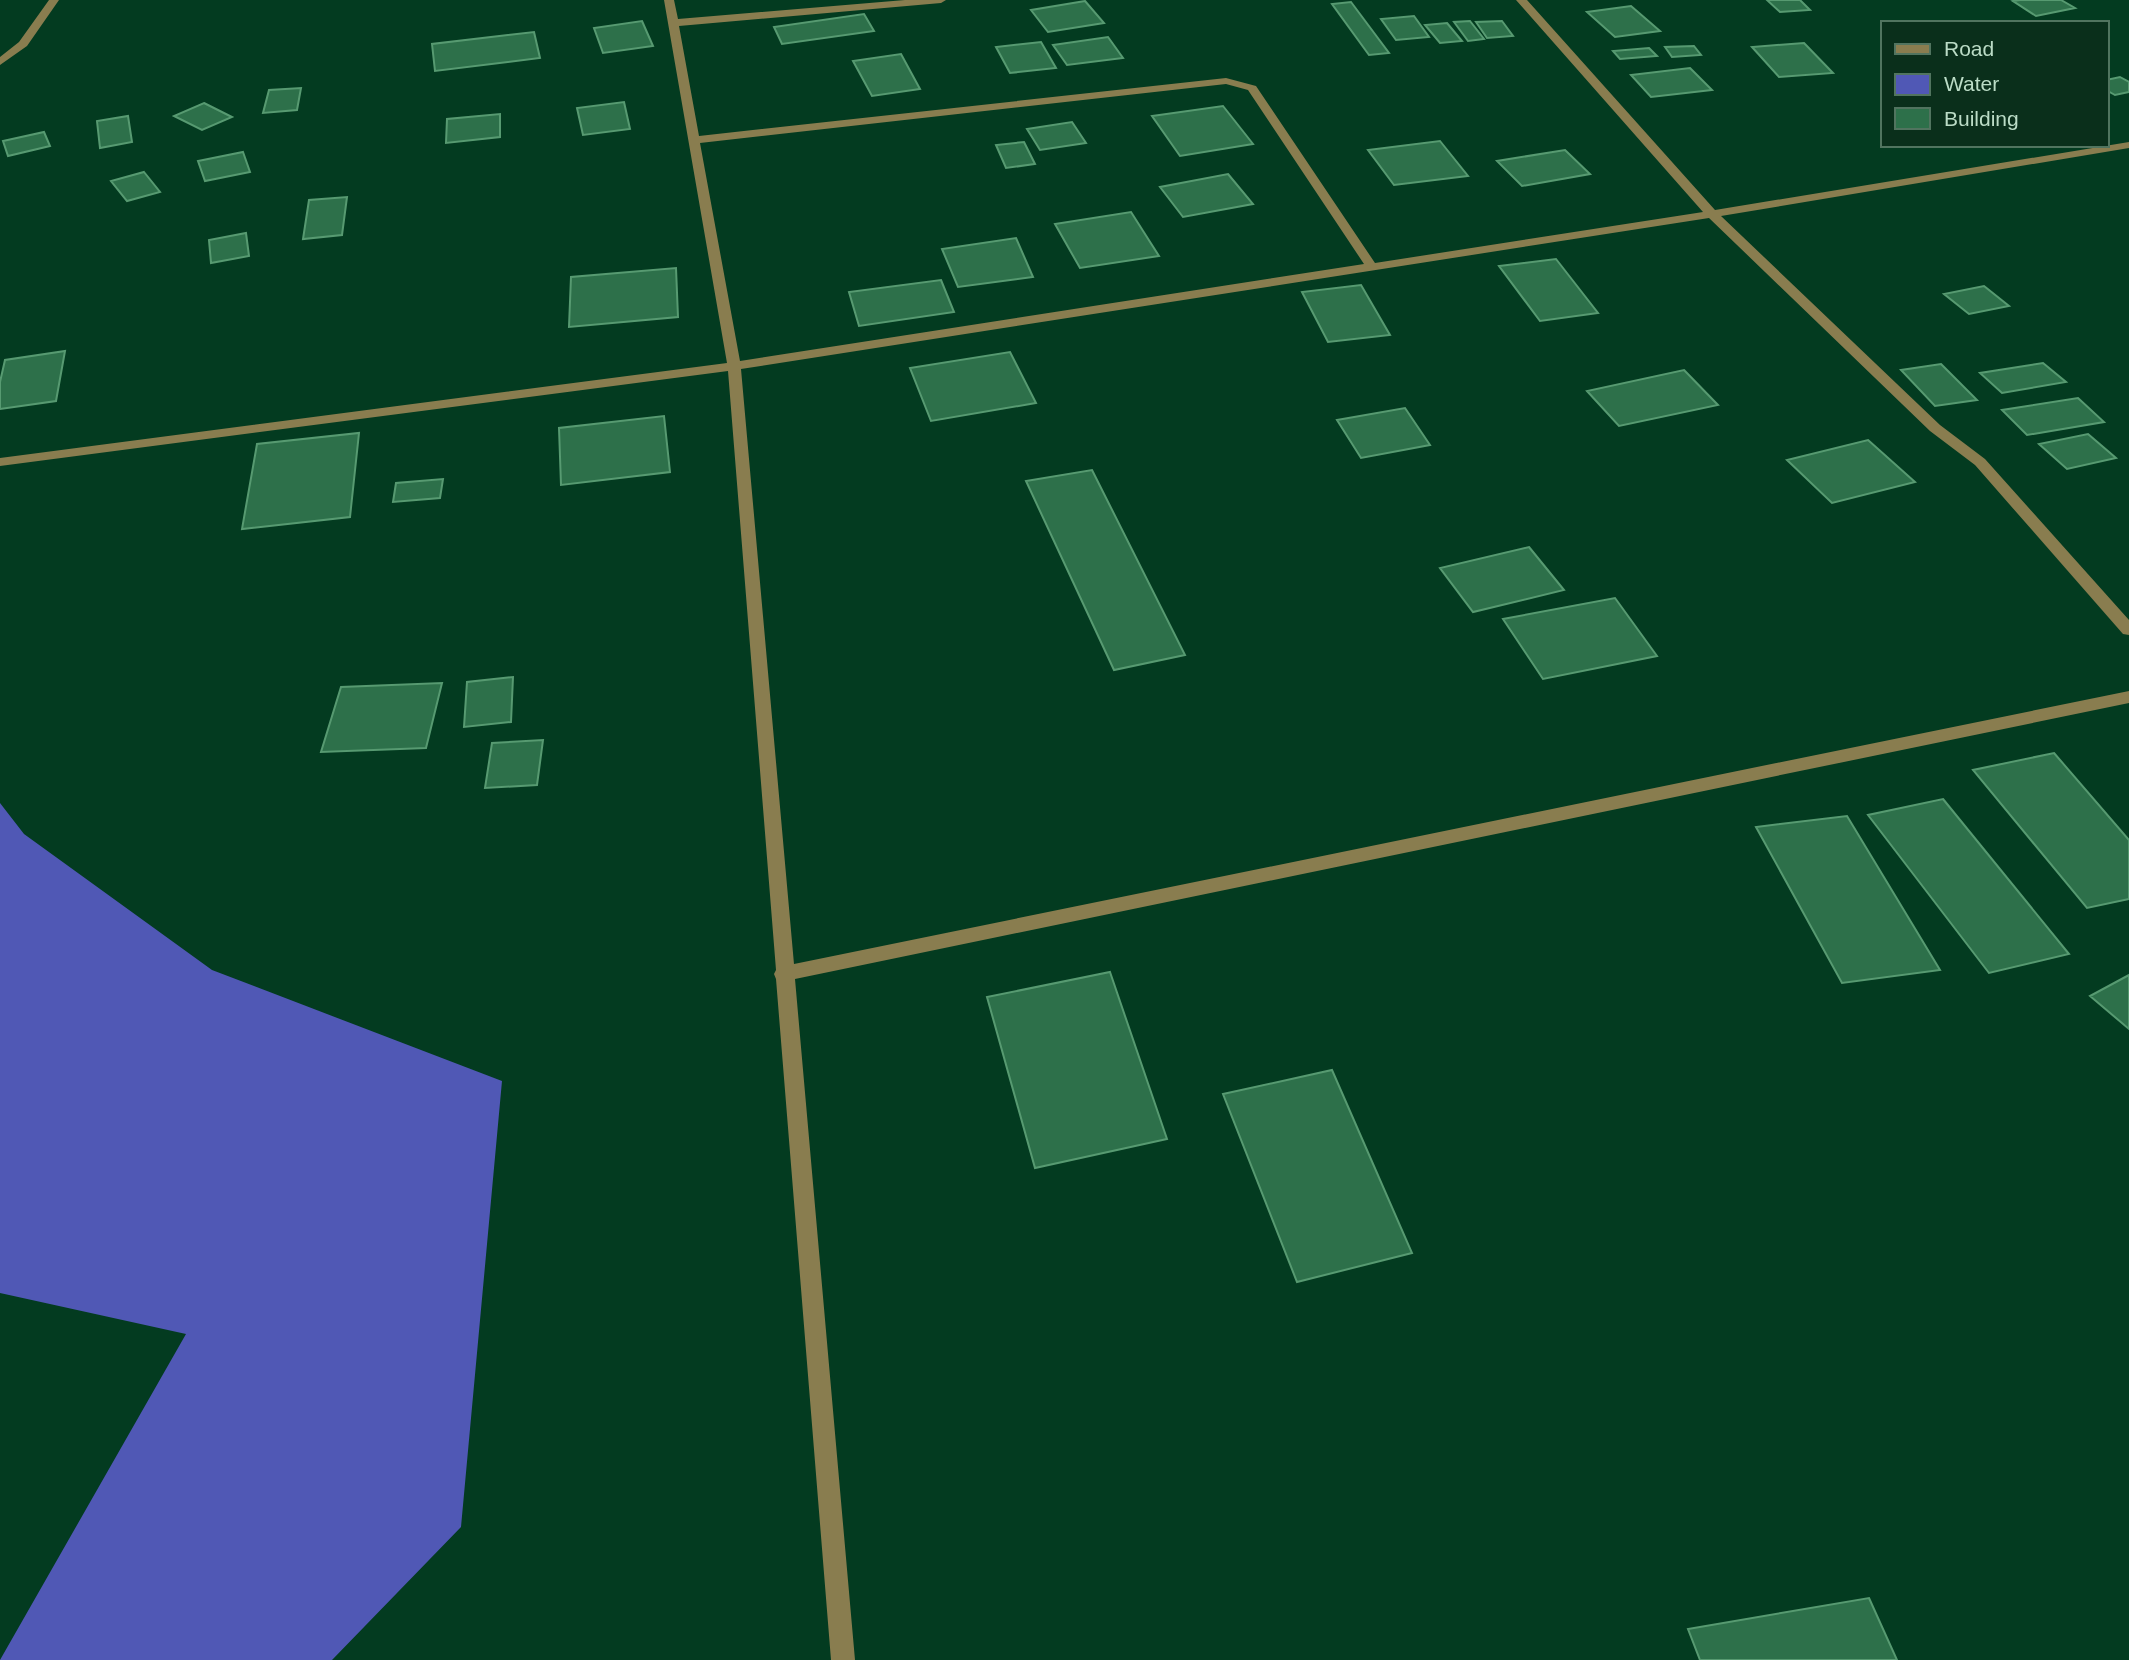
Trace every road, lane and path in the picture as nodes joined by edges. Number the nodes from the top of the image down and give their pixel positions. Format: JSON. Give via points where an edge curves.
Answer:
{"nodes":[{"id":1,"x":54,"y":0,"type":"edge"},
{"id":2,"x":670,"y":0,"type":"edge"},
{"id":3,"x":941,"y":0,"type":"edge"},
{"id":4,"x":1521,"y":0,"type":"edge"},
{"id":5,"x":672,"y":23,"type":"junction"},
{"id":6,"x":0,"y":62,"type":"edge"},
{"id":7,"x":693,"y":140,"type":"junction"},
{"id":8,"x":2129,"y":145,"type":"edge"},
{"id":9,"x":1712,"y":214,"type":"junction"},
{"id":10,"x":1371,"y":267,"type":"junction"},
{"id":11,"x":734,"y":366,"type":"junction"},
{"id":12,"x":0,"y":462,"type":"edge"},
{"id":13,"x":2129,"y":629,"type":"edge"},
{"id":14,"x":2129,"y":697,"type":"edge"},
{"id":15,"x":783,"y":974,"type":"junction"},
{"id":16,"x":843,"y":1660,"type":"edge"}],
"edges":[{"from":1,"to":6,"type":"street","via":[[23,44]]},
{"from":2,"to":5,"type":"street"},
{"from":3,"to":5,"type":"street"},
{"from":4,"to":9,"type":"street"},
{"from":5,"to":7,"type":"street"},
{"from":7,"to":10,"type":"street","via":[[1226,81],[1252,88]]},
{"from":7,"to":11,"type":"street"},
{"from":8,"to":9,"type":"street"},
{"from":9,"to":10,"type":"street"},
{"from":9,"to":13,"type":"street","via":[[1935,428],[1980,462]]},
{"from":10,"to":11,"type":"street"},
{"from":11,"to":12,"type":"street"},
{"from":11,"to":15,"type":"street"},
{"from":14,"to":15,"type":"street"},
{"from":15,"to":16,"type":"street"}]}
